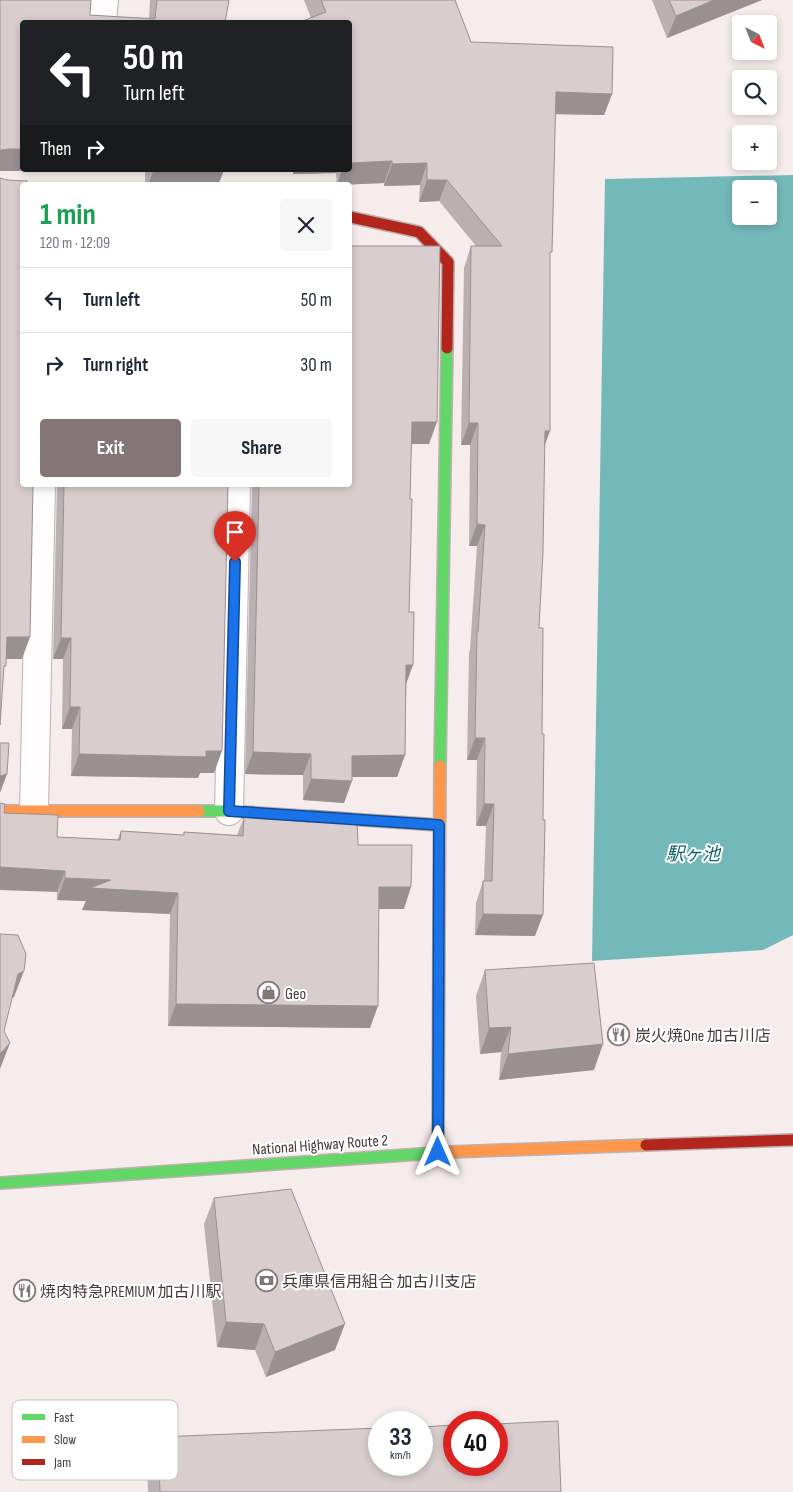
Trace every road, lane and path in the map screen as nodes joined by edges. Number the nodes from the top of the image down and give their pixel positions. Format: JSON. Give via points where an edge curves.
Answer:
{"nodes":[{"id":1,"x":104,"y":0,"type":"edge"},
{"id":2,"x":102,"y":20,"type":"edge"},
{"id":3,"x":352,"y":218,"type":"edge"},
{"id":4,"x":41,"y":487,"type":"edge"},
{"id":5,"x":236,"y":487,"type":"edge"},
{"id":6,"x":0,"y":811,"type":"edge"},
{"id":7,"x":34,"y":811,"type":"junction"},
{"id":8,"x":229,"y":811,"type":"junction"},
{"id":9,"x":439,"y":825,"type":"junction"},
{"id":10,"x":793,"y":1140,"type":"edge"},
{"id":11,"x":438,"y":1152,"type":"junction"},
{"id":12,"x":0,"y":1183,"type":"edge"}],
"edges":[{"from":1,"to":2,"type":"street"},
{"from":3,"to":9,"type":"main road","via":[[419,232],[448,262]]},
{"from":4,"to":7,"type":"street"},
{"from":5,"to":8,"type":"street"},
{"from":6,"to":7,"type":"main road"},
{"from":7,"to":8,"type":"main road"},
{"from":8,"to":9,"type":"main road"},
{"from":9,"to":11,"type":"main road"},
{"from":10,"to":11,"type":"main road","name":"National Highway Route 2"},
{"from":11,"to":12,"type":"main road","name":"National Highway Route 2"}]}
